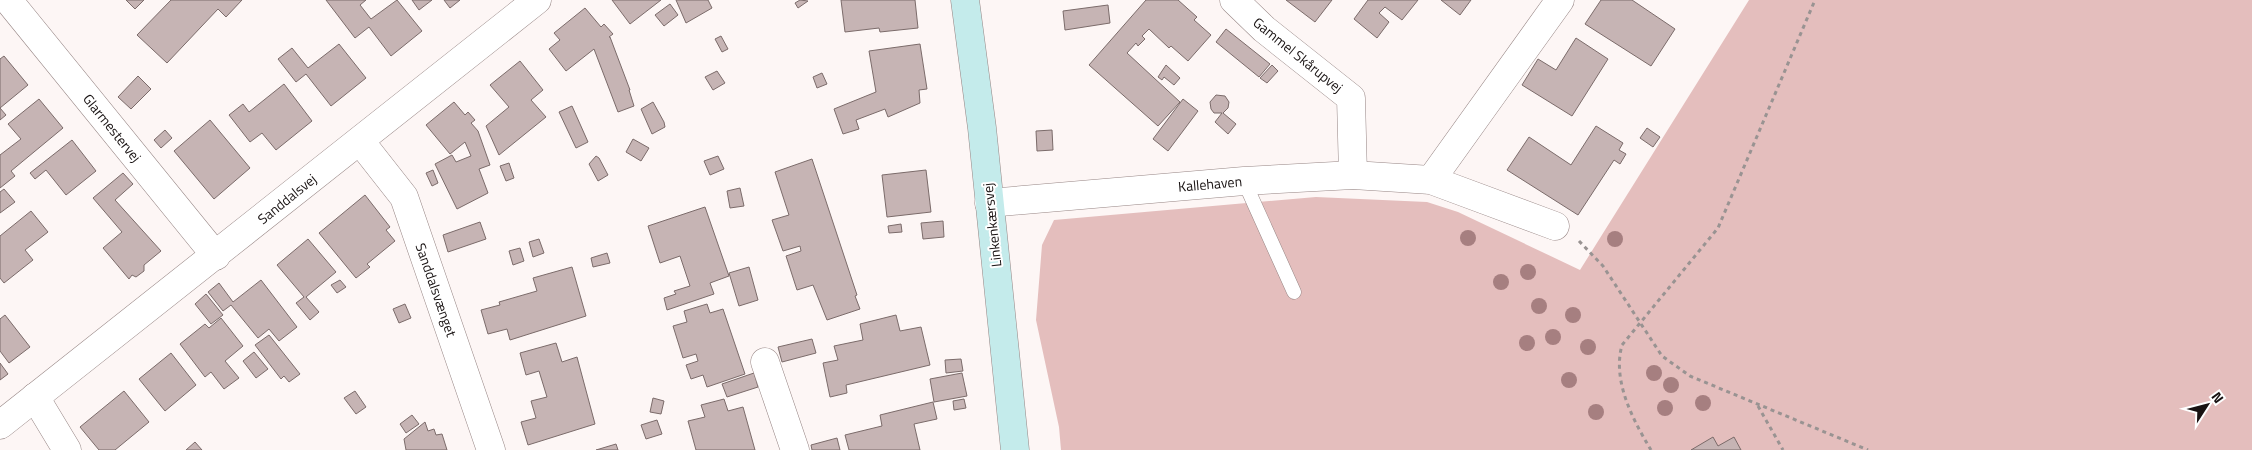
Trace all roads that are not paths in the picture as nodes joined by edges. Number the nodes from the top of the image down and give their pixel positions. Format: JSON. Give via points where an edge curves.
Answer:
{"nodes":[{"id":1,"x":8,"y":0,"type":"edge"},
{"id":2,"x":538,"y":0,"type":"edge"},
{"id":3,"x":965,"y":0,"type":"edge"},
{"id":4,"x":1234,"y":0,"type":"edge"},
{"id":5,"x":1560,"y":0,"type":"edge"},
{"id":6,"x":360,"y":141,"type":"junction"},
{"id":7,"x":1353,"y":175,"type":"junction"},
{"id":8,"x":1431,"y":180,"type":"junction"},
{"id":9,"x":1244,"y":181,"type":"junction"},
{"id":10,"x":989,"y":203,"type":"junction"},
{"id":11,"x":1556,"y":226,"type":"road end"},
{"id":12,"x":216,"y":256,"type":"junction"},
{"id":13,"x":1294,"y":292,"type":"dead end"},
{"id":14,"x":765,"y":362,"type":"dead end"},
{"id":15,"x":35,"y":397,"type":"junction"},
{"id":16,"x":0,"y":425,"type":"edge"},
{"id":17,"x":67,"y":450,"type":"edge"},
{"id":18,"x":491,"y":450,"type":"edge"},
{"id":19,"x":795,"y":450,"type":"edge"},
{"id":20,"x":1015,"y":450,"type":"edge"}],
"edges":[{"from":1,"to":12,"type":"street","name":"Glarmestervej"},
{"from":2,"to":6,"type":"street","name":"Sanddalsvej"},
{"from":3,"to":10,"type":"street","name":"Linkenkærsvej"},
{"from":4,"to":7,"type":"street","name":"Gammel Skårupvej","via":[[1264,29],[1351,98]]},
{"from":5,"to":8,"type":"street"},
{"from":6,"to":12,"type":"street","name":"Sanddalsvej"},
{"from":6,"to":18,"type":"street","name":"Sanddalsvænget","via":[[404,197]]},
{"from":7,"to":8,"type":"street","name":"Kallehaven"},
{"from":7,"to":9,"type":"street","name":"Kallehaven"},
{"from":8,"to":11,"type":"street","name":"Kallehaven"},
{"from":9,"to":10,"type":"street","name":"Kallehaven"},
{"from":9,"to":13,"type":"lane"},
{"from":10,"to":20,"type":"street","name":"Linkenkærsvej"},
{"from":12,"to":15,"type":"street","name":"Sanddalsvej"},
{"from":14,"to":19,"type":"street"},
{"from":15,"to":16,"type":"street","name":"Sanddalsvej"},
{"from":15,"to":17,"type":"street"}]}
